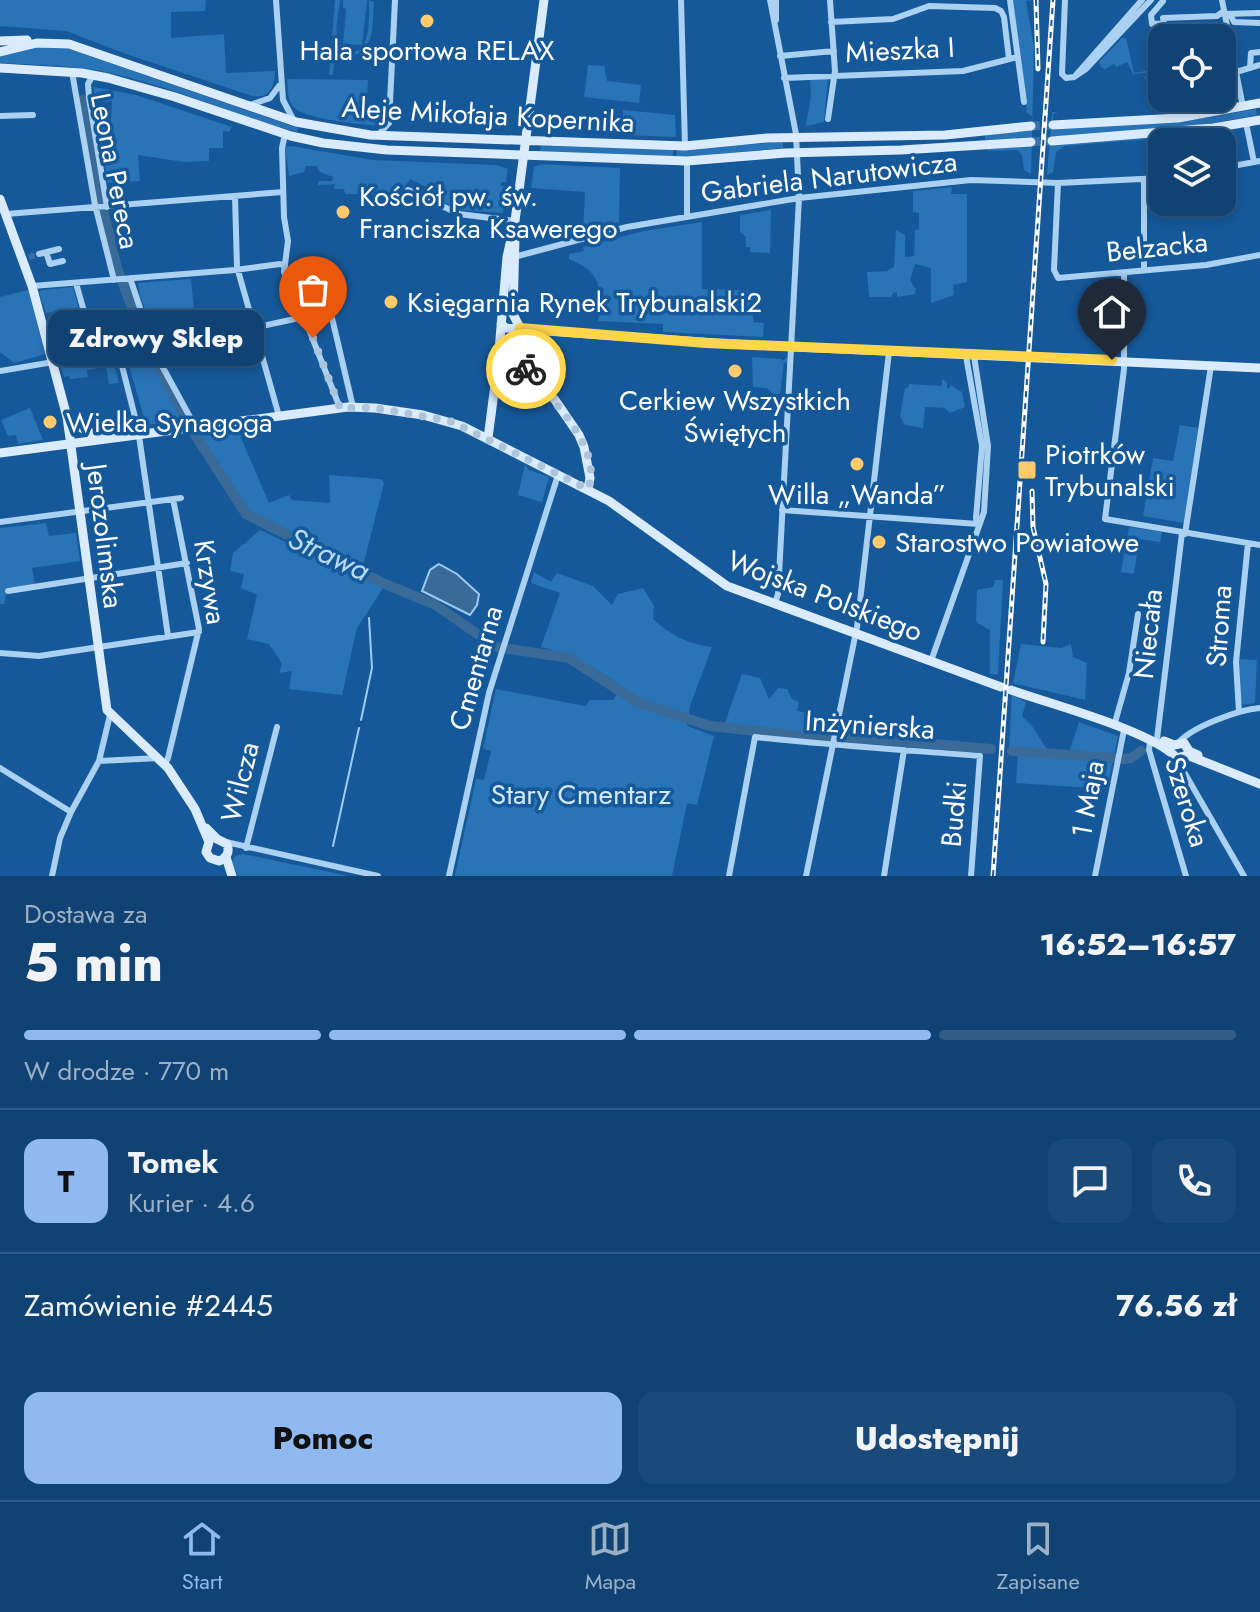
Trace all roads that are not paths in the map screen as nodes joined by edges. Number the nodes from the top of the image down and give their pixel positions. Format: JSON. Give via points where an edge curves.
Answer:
{"nodes":[{"id":1,"x":276,"y":0,"type":"edge"},
{"id":2,"x":395,"y":0,"type":"edge"},
{"id":3,"x":544,"y":0,"type":"edge"},
{"id":4,"x":681,"y":0,"type":"edge"},
{"id":5,"x":773,"y":0,"type":"edge"},
{"id":6,"x":830,"y":0,"type":"edge"},
{"id":7,"x":1010,"y":0,"type":"edge"},
{"id":8,"x":1065,"y":0,"type":"edge"},
{"id":9,"x":1142,"y":0,"type":"edge"},
{"id":10,"x":1151,"y":0,"type":"edge"},
{"id":11,"x":1222,"y":0,"type":"edge"},
{"id":12,"x":1164,"y":1,"type":"edge"},
{"id":13,"x":1260,"y":13,"type":"edge"},
{"id":14,"x":1224,"y":15,"type":"junction"},
{"id":15,"x":1163,"y":18,"type":"junction"},
{"id":16,"x":831,"y":22,"type":"junction"},
{"id":17,"x":1260,"y":23,"type":"edge"},
{"id":18,"x":1226,"y":24,"type":"edge"},
{"id":19,"x":0,"y":41,"type":"edge"},
{"id":20,"x":69,"y":44,"type":"junction"},
{"id":21,"x":834,"y":51,"type":"junction"},
{"id":22,"x":0,"y":52,"type":"edge"},
{"id":23,"x":1260,"y":52,"type":"edge"},
{"id":24,"x":780,"y":56,"type":"junction"},
{"id":25,"x":1018,"y":57,"type":"junction"},
{"id":26,"x":1009,"y":59,"type":"junction"},
{"id":27,"x":1260,"y":65,"type":"edge"},
{"id":28,"x":0,"y":68,"type":"edge"},
{"id":29,"x":1250,"y":68,"type":"junction"},
{"id":30,"x":72,"y":72,"type":"junction"},
{"id":31,"x":1236,"y":72,"type":"joint"},
{"id":32,"x":93,"y":75,"type":"junction"},
{"id":33,"x":833,"y":76,"type":"junction"},
{"id":34,"x":1074,"y":77,"type":"junction"},
{"id":35,"x":784,"y":78,"type":"junction"},
{"id":36,"x":280,"y":82,"type":"junction"},
{"id":37,"x":1024,"y":102,"type":"dead end"},
{"id":38,"x":1260,"y":103,"type":"edge"},
{"id":39,"x":242,"y":105,"type":"junction"},
{"id":40,"x":1243,"y":107,"type":"junction"},
{"id":41,"x":33,"y":115,"type":"dead end"},
{"id":42,"x":0,"y":116,"type":"edge"},
{"id":43,"x":828,"y":119,"type":"dead end"},
{"id":44,"x":1260,"y":120,"type":"edge"},
{"id":45,"x":296,"y":122,"type":"junction"},
{"id":46,"x":389,"y":123,"type":"junction"},
{"id":47,"x":1246,"y":123,"type":"junction"},
{"id":48,"x":1053,"y":125,"type":"tunnel mouth"},
{"id":49,"x":1031,"y":126,"type":"tunnel mouth"},
{"id":50,"x":285,"y":134,"type":"junction"},
{"id":51,"x":378,"y":135,"type":"junction"},
{"id":52,"x":407,"y":136,"type":"junction"},
{"id":53,"x":797,"y":138,"type":"junction"},
{"id":54,"x":527,"y":140,"type":"junction"},
{"id":55,"x":1052,"y":141,"type":"tunnel mouth"},
{"id":56,"x":1031,"y":142,"type":"tunnel mouth"},
{"id":57,"x":685,"y":146,"type":"junction"},
{"id":58,"x":797,"y":153,"type":"junction"},
{"id":59,"x":505,"y":154,"type":"junction"},
{"id":60,"x":525,"y":154,"type":"junction"},
{"id":61,"x":687,"y":161,"type":"junction"},
{"id":62,"x":1257,"y":162,"type":"edge"},
{"id":63,"x":1236,"y":166,"type":"edge"},
{"id":64,"x":522,"y":171,"type":"junction"},
{"id":65,"x":1144,"y":180,"type":"junction"},
{"id":66,"x":1148,"y":180,"type":"edge"},
{"id":67,"x":1058,"y":183,"type":"junction"},
{"id":68,"x":408,"y":190,"type":"dead end"},
{"id":69,"x":283,"y":192,"type":"junction"},
{"id":70,"x":235,"y":197,"type":"junction"},
{"id":71,"x":799,"y":198,"type":"junction"},
{"id":72,"x":0,"y":199,"type":"edge"},
{"id":73,"x":783,"y":202,"type":"junction"},
{"id":74,"x":102,"y":208,"type":"junction"},
{"id":75,"x":6,"y":214,"type":"junction"},
{"id":76,"x":687,"y":217,"type":"junction"},
{"id":77,"x":515,"y":221,"type":"junction"},
{"id":78,"x":798,"y":225,"type":"junction"},
{"id":79,"x":59,"y":249,"type":"dead end"},
{"id":80,"x":1260,"y":255,"type":"edge"},
{"id":81,"x":511,"y":257,"type":"junction"},
{"id":82,"x":63,"y":261,"type":"dead end"},
{"id":83,"x":285,"y":266,"type":"junction"},
{"id":84,"x":237,"y":270,"type":"junction"},
{"id":85,"x":1144,"y":271,"type":"junction"},
{"id":86,"x":1124,"y":273,"type":"junction"},
{"id":87,"x":122,"y":279,"type":"junction"},
{"id":88,"x":76,"y":283,"type":"junction"},
{"id":89,"x":32,"y":286,"type":"junction"},
{"id":90,"x":304,"y":317,"type":"junction"},
{"id":91,"x":502,"y":320,"type":"junction"},
{"id":92,"x":518,"y":325,"type":"junction"},
{"id":93,"x":254,"y":328,"type":"junction"},
{"id":94,"x":149,"y":345,"type":"junction"},
{"id":95,"x":791,"y":346,"type":"junction"},
{"id":96,"x":118,"y":350,"type":"junction"},
{"id":97,"x":889,"y":352,"type":"junction"},
{"id":98,"x":96,"y":354,"type":"junction"},
{"id":99,"x":970,"y":356,"type":"junction"},
{"id":100,"x":52,"y":360,"type":"junction"},
{"id":101,"x":1123,"y":361,"type":"junction"},
{"id":102,"x":1211,"y":366,"type":"junction"},
{"id":103,"x":1260,"y":368,"type":"edge"},
{"id":104,"x":0,"y":371,"type":"edge"},
{"id":105,"x":353,"y":407,"type":"junction"},
{"id":106,"x":340,"y":408,"type":"junction"},
{"id":107,"x":279,"y":416,"type":"junction"},
{"id":108,"x":68,"y":423,"type":"junction"},
{"id":109,"x":193,"y":428,"type":"junction"},
{"id":110,"x":139,"y":435,"type":"junction"},
{"id":111,"x":488,"y":438,"type":"junction"},
{"id":112,"x":104,"y":440,"type":"junction"},
{"id":113,"x":71,"y":444,"type":"junction"},
{"id":114,"x":48,"y":447,"type":"junction"},
{"id":115,"x":0,"y":453,"type":"edge"},
{"id":116,"x":558,"y":475,"type":"junction"},
{"id":117,"x":588,"y":489,"type":"junction"},
{"id":118,"x":181,"y":498,"type":"dead end"},
{"id":119,"x":173,"y":499,"type":"junction"},
{"id":120,"x":148,"y":502,"type":"junction"},
{"id":121,"x":782,"y":510,"type":"junction"},
{"id":122,"x":79,"y":512,"type":"junction"},
{"id":123,"x":871,"y":516,"type":"junction"},
{"id":124,"x":0,"y":522,"type":"edge"},
{"id":125,"x":978,"y":524,"type":"junction"},
{"id":126,"x":1184,"y":533,"type":"junction"},
{"id":127,"x":1248,"y":543,"type":"junction"},
{"id":128,"x":1260,"y":545,"type":"edge"},
{"id":129,"x":187,"y":563,"type":"junction"},
{"id":130,"x":157,"y":568,"type":"junction"},
{"id":131,"x":89,"y":579,"type":"junction"},
{"id":132,"x":8,"y":591,"type":"dead end"},
{"id":133,"x":775,"y":603,"type":"junction"},
{"id":134,"x":1138,"y":614,"type":"dead end"},
{"id":135,"x":199,"y":632,"type":"junction"},
{"id":136,"x":855,"y":633,"type":"junction"},
{"id":137,"x":168,"y":636,"type":"junction"},
{"id":138,"x":97,"y":647,"type":"junction"},
{"id":139,"x":0,"y":653,"type":"edge"},
{"id":140,"x":931,"y":661,"type":"junction"},
{"id":141,"x":1001,"y":687,"type":"dead end"},
{"id":142,"x":1011,"y":690,"type":"dead end"},
{"id":143,"x":1260,"y":708,"type":"edge"},
{"id":144,"x":1239,"y":712,"type":"junction"},
{"id":145,"x":110,"y":715,"type":"junction"},
{"id":146,"x":277,"y":727,"type":"dead end"},
{"id":147,"x":1119,"y":728,"type":"junction"},
{"id":148,"x":1151,"y":739,"type":"junction"},
{"id":149,"x":833,"y":741,"type":"junction"},
{"id":150,"x":904,"y":750,"type":"junction"},
{"id":151,"x":1181,"y":750,"type":"junction"},
{"id":152,"x":981,"y":756,"type":"joint"},
{"id":153,"x":99,"y":761,"type":"junction"},
{"id":154,"x":162,"y":761,"type":"junction"},
{"id":155,"x":0,"y":768,"type":"edge"},
{"id":156,"x":1260,"y":784,"type":"edge"},
{"id":157,"x":71,"y":812,"type":"junction"},
{"id":158,"x":246,"y":848,"type":"junction"},
{"id":159,"x":221,"y":849,"type":"junction"},
{"id":160,"x":52,"y":876,"type":"edge"},
{"id":161,"x":230,"y":876,"type":"edge"},
{"id":162,"x":378,"y":876,"type":"edge"},
{"id":163,"x":449,"y":876,"type":"edge"},
{"id":164,"x":729,"y":876,"type":"edge"},
{"id":165,"x":806,"y":876,"type":"edge"},
{"id":166,"x":884,"y":876,"type":"edge"},
{"id":167,"x":971,"y":876,"type":"edge"},
{"id":168,"x":1095,"y":876,"type":"edge"},
{"id":169,"x":1186,"y":876,"type":"edge"},
{"id":170,"x":1244,"y":876,"type":"edge"}],
"edges":[{"from":1,"to":36,"type":"street"},
{"from":2,"to":46,"type":"street"},
{"from":3,"to":54,"type":"street"},
{"from":4,"to":57,"type":"street"},
{"from":5,"to":24,"type":"street"},
{"from":6,"to":16,"type":"street"},
{"from":7,"to":25,"type":"street"},
{"from":8,"to":34,"type":"street","via":[[1062,73]]},
{"from":9,"to":34,"type":"street"},
{"from":10,"to":34,"type":"street"},
{"from":11,"to":14,"type":"street"},
{"from":12,"to":15,"type":"street"},
{"from":12,"to":15,"type":"street","via":[[1151,15],[1152,24],[1164,23]]},
{"from":13,"to":14,"type":"street"},
{"from":14,"to":15,"type":"street"},
{"from":14,"to":17,"type":"street","via":[[1234,22]]},
{"from":14,"to":18,"type":"street"},
{"from":16,"to":21,"type":"street"},
{"from":16,"to":26,"type":"street","via":[[893,19],[929,6],[995,8],[1004,17]]},
{"from":19,"to":20,"type":"street"},
{"from":20,"to":22,"type":"street","name":"Aleje Mikołaja Kopernika","via":[[37,43]]},
{"from":20,"to":39,"type":"street","name":"Aleje Mikołaja Kopernika"},
{"from":21,"to":24,"type":"street"},
{"from":21,"to":33,"type":"street"},
{"from":23,"to":29,"type":"street","via":[[1251,53]]},
{"from":24,"to":35,"type":"street"},
{"from":25,"to":26,"type":"street","name":"Mieszka I"},
{"from":25,"to":37,"type":"street"},
{"from":26,"to":33,"type":"street","name":"Mieszka I","via":[[963,71]]},
{"from":27,"to":29,"type":"street"},
{"from":28,"to":30,"type":"street","name":"Aleje Mikołaja Kopernika"},
{"from":29,"to":31,"type":"street"},
{"from":30,"to":32,"type":"street","name":"Aleje Mikołaja Kopernika"},
{"from":30,"to":74,"type":"street","name":"Leona Pereca"},
{"from":31,"to":40,"type":"street"},
{"from":32,"to":50,"type":"street","name":"Aleje Mikołaja Kopernika","via":[[136,84]]},
{"from":32,"to":74,"type":"street","name":"Leona Pereca","via":[[88,84]]},
{"from":33,"to":35,"type":"street","name":"Mieszka I"},
{"from":33,"to":43,"type":"street"},
{"from":35,"to":53,"type":"street"},
{"from":36,"to":39,"type":"street","via":[[270,98]]},
{"from":36,"to":45,"type":"street","via":[[286,108]]},
{"from":38,"to":40,"type":"street"},
{"from":39,"to":45,"type":"street","name":"Aleje Mikołaja Kopernika"},
{"from":40,"to":48,"type":"street","via":[[1178,118]]},
{"from":41,"to":42,"type":"street"},
{"from":44,"to":47,"type":"street"},
{"from":45,"to":51,"type":"street","name":"Aleje Mikołaja Kopernika"},
{"from":46,"to":51,"type":"street"},
{"from":46,"to":52,"type":"street"},
{"from":47,"to":55,"type":"street"},
{"from":47,"to":62,"type":"street"},
{"from":49,"to":53,"type":"street","name":"Aleje Mikołaja Kopernika","via":[[923,136]]},
{"from":50,"to":59,"type":"street","name":"Aleje Mikołaja Kopernika","via":[[387,150]]},
{"from":50,"to":69,"type":"street"},
{"from":51,"to":52,"type":"street","name":"Aleje Mikołaja Kopernika"},
{"from":52,"to":54,"type":"street","name":"Aleje Mikołaja Kopernika"},
{"from":53,"to":57,"type":"street","name":"Aleje Mikołaja Kopernika"},
{"from":53,"to":58,"type":"street"},
{"from":54,"to":57,"type":"street","name":"Aleje Mikołaja Kopernika"},
{"from":54,"to":60,"type":"street"},
{"from":56,"to":58,"type":"street","name":"Aleje Mikołaja Kopernika"},
{"from":58,"to":61,"type":"street","name":"Aleje Mikołaja Kopernika"},
{"from":58,"to":71,"type":"street"},
{"from":59,"to":60,"type":"street","name":"Aleje Mikołaja Kopernika"},
{"from":59,"to":64,"type":"street"},
{"from":60,"to":61,"type":"street","name":"Aleje Mikołaja Kopernika"},
{"from":60,"to":64,"type":"street"},
{"from":61,"to":76,"type":"street"},
{"from":62,"to":63,"type":"street"},
{"from":64,"to":77,"type":"street"},
{"from":65,"to":66,"type":"street","name":"Gabriela Narutowicza"},
{"from":65,"to":67,"type":"street","name":"Gabriela Narutowicza"},
{"from":65,"to":85,"type":"street"},
{"from":67,"to":71,"type":"street","name":"Gabriela Narutowicza","via":[[971,180]]},
{"from":67,"to":86,"type":"street","name":"Belzacka","via":[[1058,278]]},
{"from":68,"to":77,"type":"street","via":[[455,214]]},
{"from":69,"to":70,"type":"street"},
{"from":69,"to":83,"type":"street"},
{"from":70,"to":74,"type":"street"},
{"from":70,"to":84,"type":"street"},
{"from":71,"to":73,"type":"street","name":"Gabriela Narutowicza"},
{"from":71,"to":78,"type":"street"},
{"from":72,"to":75,"type":"street","name":"Jerozolimska"},
{"from":73,"to":76,"type":"street","name":"Gabriela Narutowicza"},
{"from":73,"to":78,"type":"street","via":[[794,211]]},
{"from":74,"to":75,"type":"street"},
{"from":74,"to":87,"type":"street","name":"Leona Pereca"},
{"from":75,"to":89,"type":"street","name":"Jerozolimska"},
{"from":76,"to":81,"type":"street","name":"Gabriela Narutowicza"},
{"from":77,"to":81,"type":"street"},
{"from":78,"to":95,"type":"street"},
{"from":79,"to":82,"type":"street","via":[[42,253],[50,264]]},
{"from":80,"to":85,"type":"street","name":"Belzacka"},
{"from":81,"to":91,"type":"street"},
{"from":81,"to":92,"type":"street"},
{"from":83,"to":84,"type":"street"},
{"from":83,"to":90,"type":"street"},
{"from":84,"to":87,"type":"street"},
{"from":84,"to":93,"type":"street"},
{"from":85,"to":86,"type":"street","name":"Belzacka"},
{"from":86,"to":101,"type":"street"},
{"from":87,"to":88,"type":"street"},
{"from":87,"to":94,"type":"street","name":"Leona Pereca"},
{"from":88,"to":89,"type":"street"},
{"from":88,"to":98,"type":"street"},
{"from":89,"to":100,"type":"street","name":"Jerozolimska"},
{"from":90,"to":93,"type":"street"},
{"from":90,"to":105,"type":"street","via":[[332,318]]},
{"from":90,"to":106,"type":"street"},
{"from":91,"to":92,"type":"street","via":[[505,328]]},
{"from":91,"to":111,"type":"street"},
{"from":92,"to":95,"type":"street","via":[[660,340]]},
{"from":92,"to":117,"type":"street","via":[[521,362],[579,435]]},
{"from":93,"to":94,"type":"street"},
{"from":93,"to":107,"type":"street"},
{"from":94,"to":96,"type":"street"},
{"from":94,"to":109,"type":"street","name":"Leona Pereca"},
{"from":95,"to":97,"type":"street"},
{"from":95,"to":121,"type":"street"},
{"from":96,"to":98,"type":"street"},
{"from":96,"to":110,"type":"street"},
{"from":97,"to":99,"type":"street"},
{"from":97,"to":123,"type":"street"},
{"from":98,"to":100,"type":"street"},
{"from":99,"to":101,"type":"street"},
{"from":99,"to":125,"type":"street","via":[[988,455]]},
{"from":100,"to":104,"type":"street"},
{"from":100,"to":108,"type":"street","name":"Jerozolimska"},
{"from":101,"to":102,"type":"street"},
{"from":101,"to":126,"type":"street","via":[[1105,519]]},
{"from":102,"to":103,"type":"street"},
{"from":102,"to":126,"type":"street","name":"Niecała"},
{"from":105,"to":106,"type":"street","name":"Wojska Polskiego"},
{"from":105,"to":111,"type":"street","name":"Wojska Polskiego","via":[[439,418]]},
{"from":106,"to":107,"type":"street","name":"Wojska Polskiego"},
{"from":107,"to":109,"type":"street","name":"Wojska Polskiego"},
{"from":108,"to":112,"type":"street"},
{"from":108,"to":113,"type":"street","name":"Jerozolimska"},
{"from":108,"to":114,"type":"street"},
{"from":109,"to":110,"type":"street","name":"Wojska Polskiego"},
{"from":110,"to":112,"type":"street","name":"Wojska Polskiego"},
{"from":110,"to":120,"type":"street"},
{"from":111,"to":116,"type":"street","name":"Wojska Polskiego"},
{"from":112,"to":113,"type":"street","name":"Wojska Polskiego"},
{"from":113,"to":114,"type":"street","name":"Wojska Polskiego"},
{"from":113,"to":122,"type":"street","name":"Jerozolimska"},
{"from":114,"to":115,"type":"street","name":"Wojska Polskiego"},
{"from":116,"to":117,"type":"street","name":"Wojska Polskiego"},
{"from":116,"to":163,"type":"street","name":"Cmentarna","via":[[487,699]]},
{"from":117,"to":133,"type":"street","name":"Wojska Polskiego","via":[[727,586]]},
{"from":118,"to":119,"type":"street"},
{"from":119,"to":120,"type":"street"},
{"from":119,"to":129,"type":"street","name":"Krzywa"},
{"from":120,"to":122,"type":"street"},
{"from":120,"to":130,"type":"street"},
{"from":121,"to":123,"type":"street"},
{"from":121,"to":133,"type":"street"},
{"from":122,"to":124,"type":"street"},
{"from":122,"to":131,"type":"street","name":"Jerozolimska"},
{"from":123,"to":125,"type":"street"},
{"from":123,"to":136,"type":"street"},
{"from":125,"to":140,"type":"street"},
{"from":126,"to":127,"type":"street"},
{"from":126,"to":148,"type":"street","name":"Niecała"},
{"from":127,"to":128,"type":"street"},
{"from":127,"to":144,"type":"street","name":"Stroma","via":[[1236,662]]},
{"from":129,"to":130,"type":"street"},
{"from":129,"to":135,"type":"street","name":"Krzywa"},
{"from":130,"to":131,"type":"street"},
{"from":130,"to":137,"type":"street"},
{"from":131,"to":132,"type":"street"},
{"from":131,"to":138,"type":"street","name":"Jerozolimska"},
{"from":133,"to":136,"type":"street","name":"Wojska Polskiego"},
{"from":134,"to":147,"type":"street","name":"1 Maja"},
{"from":135,"to":137,"type":"street"},
{"from":135,"to":154,"type":"street","name":"Krzywa","via":[[169,756]]},
{"from":136,"to":140,"type":"street","name":"Wojska Polskiego"},
{"from":136,"to":149,"type":"street"},
{"from":137,"to":138,"type":"street"},
{"from":138,"to":139,"type":"street","via":[[25,657]]},
{"from":138,"to":145,"type":"street","name":"Jerozolimska"},
{"from":140,"to":141,"type":"street","name":"Wojska Polskiego"},
{"from":142,"to":147,"type":"street"},
{"from":143,"to":144,"type":"street"},
{"from":144,"to":151,"type":"street","via":[[1192,732]]},
{"from":145,"to":153,"type":"street","name":"Jerozolimska"},
{"from":145,"to":154,"type":"street"},
{"from":146,"to":158,"type":"street","name":"Wilcza"},
{"from":147,"to":148,"type":"street"},
{"from":147,"to":168,"type":"street","name":"1 Maja"},
{"from":148,"to":151,"type":"street"},
{"from":148,"to":169,"type":"street","name":"Szeroka","via":[[1149,750]]},
{"from":149,"to":150,"type":"street","name":"Inżynierska"},
{"from":149,"to":164,"type":"street","name":"Inżynierska","via":[[755,737]]},
{"from":149,"to":165,"type":"street"},
{"from":150,"to":152,"type":"street","name":"Inżynierska"},
{"from":150,"to":166,"type":"street"},
{"from":151,"to":156,"type":"street"},
{"from":151,"to":170,"type":"street","via":[[1180,765]]},
{"from":152,"to":167,"type":"street","name":"Budki"},
{"from":153,"to":154,"type":"street"},
{"from":153,"to":157,"type":"street","name":"Jerozolimska"},
{"from":154,"to":159,"type":"street"},
{"from":155,"to":157,"type":"street"},
{"from":157,"to":160,"type":"street","name":"Jerozolimska"},
{"from":158,"to":159,"type":"street"},
{"from":158,"to":162,"type":"street"},
{"from":159,"to":161,"type":"street"}]}
